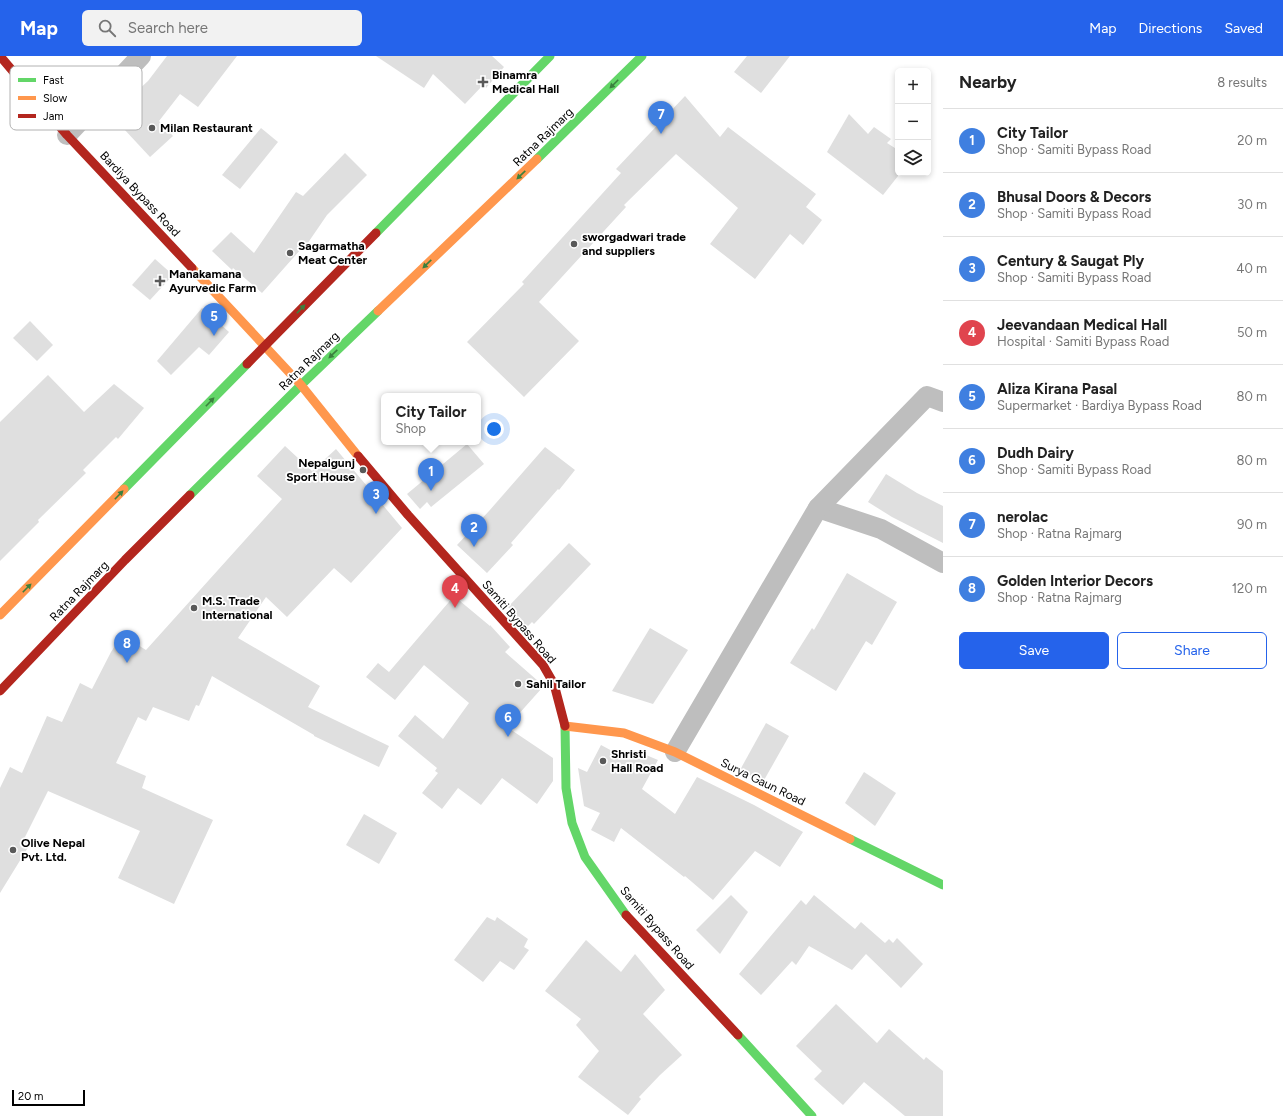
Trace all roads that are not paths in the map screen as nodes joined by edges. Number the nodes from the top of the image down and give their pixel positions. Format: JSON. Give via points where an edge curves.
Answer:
{"nodes":[{"id":1,"x":0,"y":56,"type":"edge"},
{"id":2,"x":141,"y":56,"type":"edge"},
{"id":3,"x":550,"y":56,"type":"edge"},
{"id":4,"x":642,"y":56,"type":"edge"},
{"id":5,"x":132,"y":66,"type":"edge"},
{"id":6,"x":10,"y":68,"type":"edge"},
{"id":7,"x":63,"y":130,"type":"edge"},
{"id":8,"x":72,"y":130,"type":"edge"},
{"id":9,"x":67,"y":135,"type":"junction"},
{"id":10,"x":265,"y":346,"type":"junction"},
{"id":11,"x":301,"y":385,"type":"junction"},
{"id":12,"x":943,"y":402,"type":"edge"},
{"id":13,"x":818,"y":508,"type":"junction"},
{"id":14,"x":943,"y":563,"type":"edge"},
{"id":15,"x":0,"y":615,"type":"edge"},
{"id":16,"x":0,"y":691,"type":"edge"},
{"id":17,"x":565,"y":726,"type":"junction"},
{"id":18,"x":675,"y":752,"type":"junction"},
{"id":19,"x":943,"y":885,"type":"edge"},
{"id":20,"x":812,"y":1116,"type":"edge"}],
"edges":[{"from":1,"to":6,"type":"main road","name":"Bardiya Bypass Road"},
{"from":2,"to":5,"type":"street"},
{"from":10,"to":3,"type":"main road","one_way":true},
{"from":4,"to":11,"type":"main road","name":"Ratna Rajmarg","one_way":true},
{"from":7,"to":9,"type":"main road","name":"Bardiya Bypass Road"},
{"from":8,"to":9,"type":"street"},
{"from":9,"to":10,"type":"main road","name":"Bardiya Bypass Road"},
{"from":10,"to":11,"type":"main road","name":"Samiti Bypass Road"},
{"from":15,"to":10,"type":"main road","one_way":true},
{"from":11,"to":16,"type":"main road","name":"Ratna Rajmarg","via":[[125,560]]},
{"from":11,"to":17,"type":"main road","name":"Samiti Bypass Road","via":[[408,515],[543,666],[554,684]]},
{"from":12,"to":13,"type":"street","via":[[928,396]]},
{"from":13,"to":14,"type":"street","via":[[881,529]]},
{"from":13,"to":18,"type":"street"},
{"from":17,"to":18,"type":"main road","name":"Surya Gaun Road","via":[[624,733]]},
{"from":17,"to":20,"type":"main road","name":"Samiti Bypass Road","via":[[566,788],[572,823],[585,857],[622,910]]},
{"from":18,"to":19,"type":"main road","name":"Surya Gaun Road"}]}
